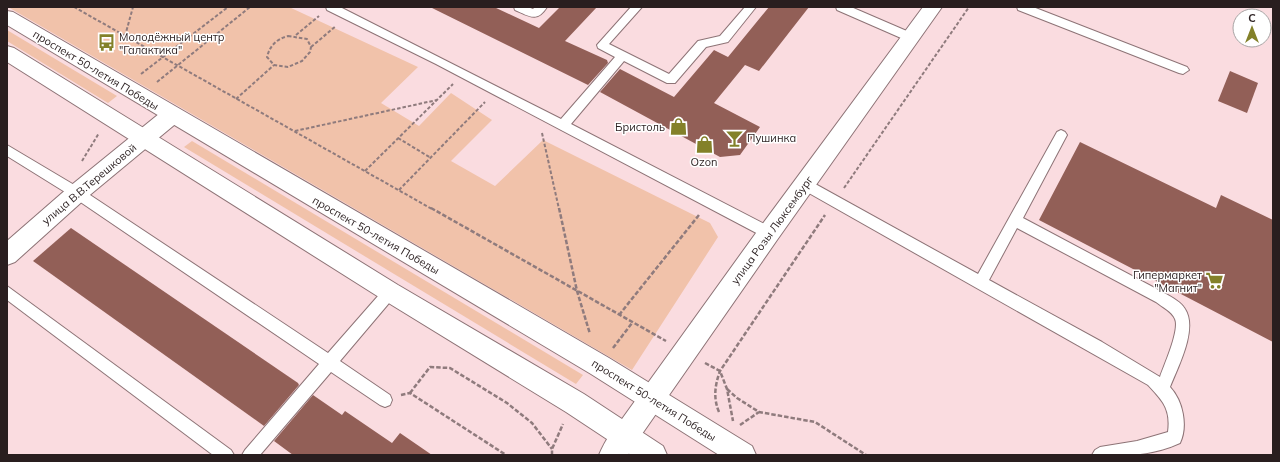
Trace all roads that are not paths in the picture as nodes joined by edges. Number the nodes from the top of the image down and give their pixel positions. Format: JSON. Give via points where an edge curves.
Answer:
{"nodes":[{"id":1,"x":519,"y":7,"type":"edge"},
{"id":2,"x":542,"y":7,"type":"edge"},
{"id":3,"x":637,"y":7,"type":"edge"},
{"id":4,"x":751,"y":7,"type":"edge"},
{"id":5,"x":841,"y":7,"type":"edge"},
{"id":6,"x":933,"y":7,"type":"edge"},
{"id":7,"x":1022,"y":7,"type":"edge"},
{"id":8,"x":328,"y":9,"type":"edge"},
{"id":9,"x":7,"y":17,"type":"edge"},
{"id":10,"x":912,"y":38,"type":"junction"},
{"id":11,"x":7,"y":53,"type":"edge"},
{"id":12,"x":623,"y":55,"type":"junction"},
{"id":13,"x":1182,"y":70,"type":"dead end"},
{"id":14,"x":172,"y":115,"type":"junction"},
{"id":15,"x":564,"y":125,"type":"junction"},
{"id":16,"x":1061,"y":135,"type":"dead end"},
{"id":17,"x":144,"y":138,"type":"junction"},
{"id":18,"x":7,"y":150,"type":"edge"},
{"id":19,"x":804,"y":184,"type":"junction"},
{"id":20,"x":77,"y":194,"type":"junction"},
{"id":21,"x":1015,"y":220,"type":"junction"},
{"id":22,"x":769,"y":233,"type":"junction"},
{"id":23,"x":7,"y":255,"type":"edge"},
{"id":24,"x":981,"y":282,"type":"junction"},
{"id":25,"x":7,"y":292,"type":"edge"},
{"id":26,"x":390,"y":292,"type":"junction"},
{"id":27,"x":330,"y":362,"type":"junction"},
{"id":28,"x":1162,"y":389,"type":"junction"},
{"id":29,"x":652,"y":398,"type":"junction"},
{"id":30,"x":385,"y":400,"type":"road end"},
{"id":31,"x":735,"y":443,"type":"edge"},
{"id":32,"x":619,"y":445,"type":"edge"},
{"id":33,"x":226,"y":455,"type":"edge"},
{"id":34,"x":250,"y":455,"type":"edge"},
{"id":35,"x":654,"y":455,"type":"edge"},
{"id":36,"x":1100,"y":455,"type":"edge"}],
"edges":[{"from":1,"to":2,"type":"lane","via":[[534,14]]},
{"from":3,"to":12,"type":"lane","via":[[602,45]]},
{"from":4,"to":12,"type":"lane","via":[[724,39],[702,44],[671,80]]},
{"from":5,"to":10,"type":"lane"},
{"from":6,"to":10,"type":"main road","name":"улица Розы Люксембург"},
{"from":7,"to":13,"type":"lane"},
{"from":8,"to":15,"type":"lane","via":[[349,15]]},
{"from":9,"to":14,"type":"main road","name":"проспект 50-летия Победы"},
{"from":10,"to":19,"type":"main road","name":"улица Розы Люксембург"},
{"from":11,"to":17,"type":"main road"},
{"from":12,"to":15,"type":"lane"},
{"from":14,"to":17,"type":"main road","name":"улица В.В.Терешковой"},
{"from":14,"to":29,"type":"main road","name":"проспект 50-летия Победы"},
{"from":15,"to":22,"type":"lane"},
{"from":16,"to":21,"type":"lane"},
{"from":17,"to":20,"type":"main road","name":"улица В.В.Терешковой"},
{"from":17,"to":26,"type":"main road"},
{"from":18,"to":20,"type":"lane"},
{"from":19,"to":22,"type":"main road","name":"улица Розы Люксембург"},
{"from":19,"to":24,"type":"lane"},
{"from":20,"to":23,"type":"main road","name":"улица В.В.Терешковой"},
{"from":20,"to":27,"type":"lane"},
{"from":21,"to":24,"type":"lane"},
{"from":21,"to":28,"type":"lane","via":[[1162,298],[1177,309],[1183,321],[1182,332]]},
{"from":22,"to":29,"type":"main road","name":"улица Розы Люксембург"},
{"from":24,"to":28,"type":"lane","via":[[1103,351],[1152,380]]},
{"from":25,"to":33,"type":"lane"},
{"from":26,"to":27,"type":"lane"},
{"from":26,"to":32,"type":"main road"},
{"from":27,"to":30,"type":"lane"},
{"from":27,"to":34,"type":"lane"},
{"from":28,"to":36,"type":"lane","via":[[1170,398],[1177,420],[1175,438],[1137,449]]},
{"from":29,"to":31,"type":"main road","name":"проспект 50-летия Победы"},
{"from":29,"to":32,"type":"main road","name":"улица Розы Люксембург"},
{"from":32,"to":35,"type":"main road"}]}
